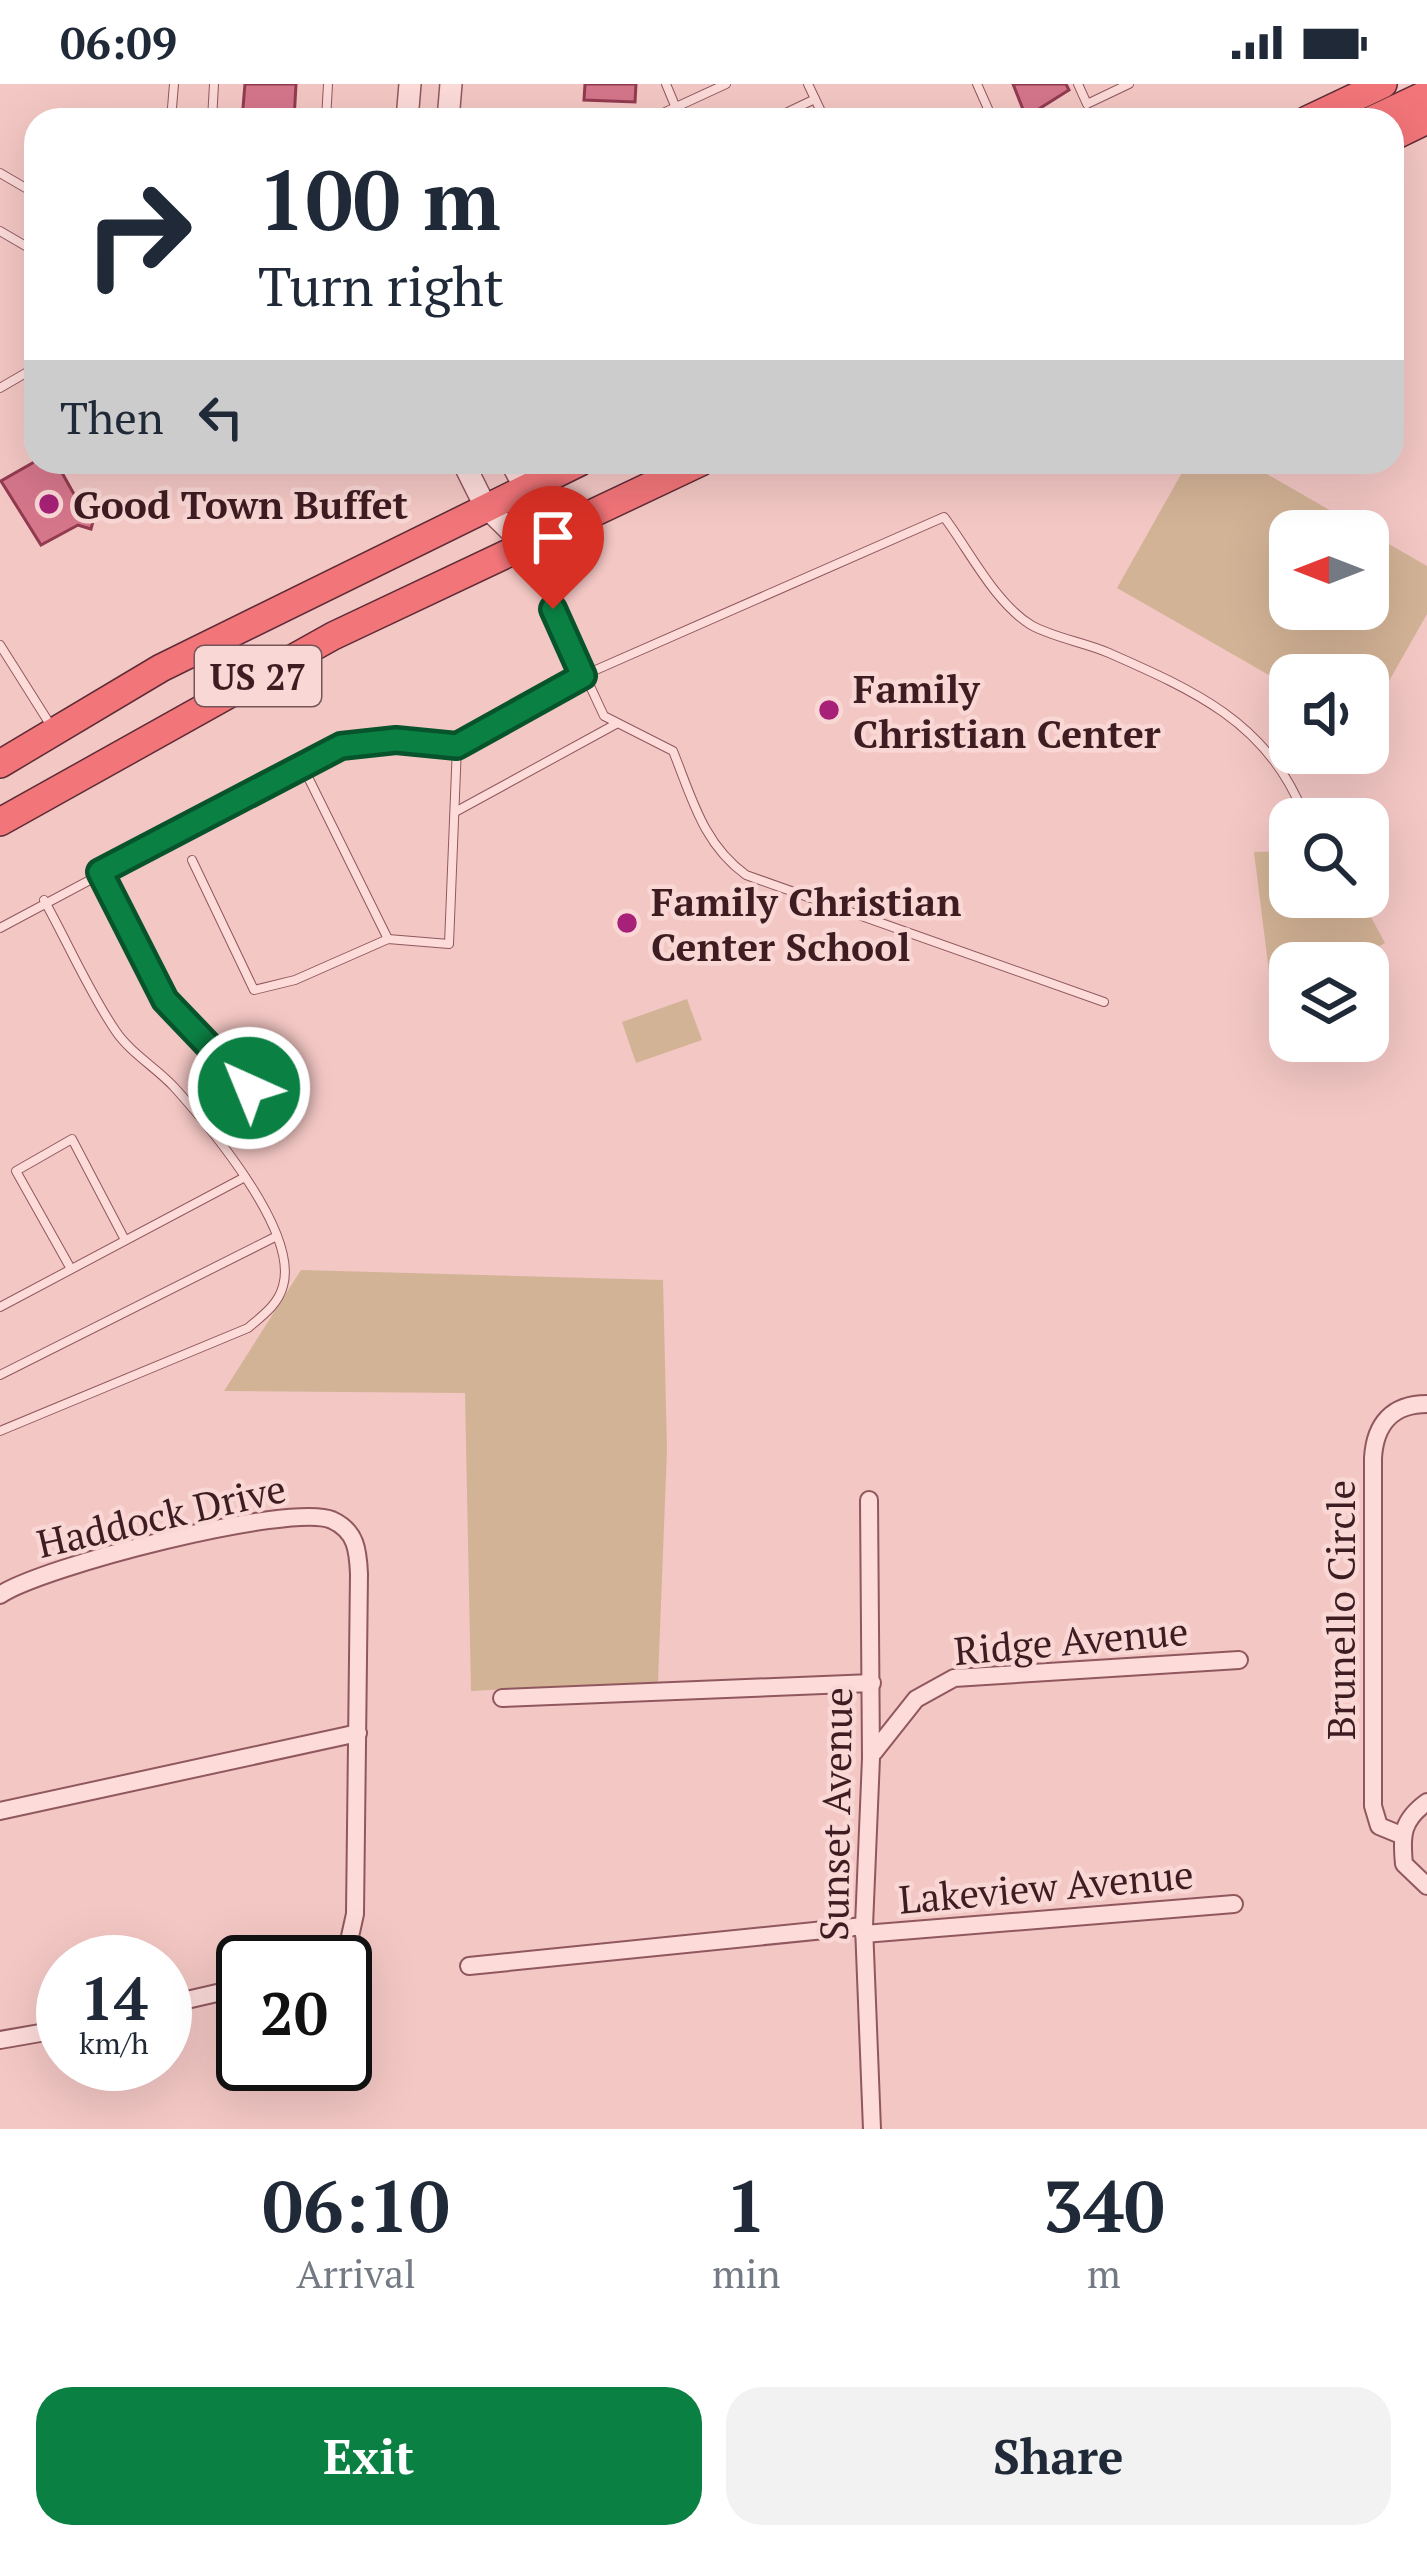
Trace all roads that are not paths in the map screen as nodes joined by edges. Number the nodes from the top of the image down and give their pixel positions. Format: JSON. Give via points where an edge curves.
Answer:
{"nodes":[{"id":1,"x":666,"y":84,"type":"edge"},
{"id":2,"x":726,"y":84,"type":"edge"},
{"id":3,"x":808,"y":84,"type":"edge"},
{"id":4,"x":1078,"y":84,"type":"edge"},
{"id":5,"x":1130,"y":84,"type":"edge"},
{"id":6,"x":1383,"y":84,"type":"edge"},
{"id":7,"x":1427,"y":94,"type":"edge"},
{"id":8,"x":815,"y":99,"type":"junction"},
{"id":9,"x":676,"y":108,"type":"joint"},
{"id":10,"x":796,"y":108,"type":"edge"},
{"id":11,"x":819,"y":108,"type":"edge"},
{"id":12,"x":1332,"y":108,"type":"edge"},
{"id":13,"x":1397,"y":108,"type":"edge"},
{"id":14,"x":469,"y":474,"type":"edge"},
{"id":15,"x":518,"y":474,"type":"edge"},
{"id":16,"x":555,"y":474,"type":"edge"},
{"id":17,"x":675,"y":474,"type":"edge"},
{"id":18,"x":525,"y":488,"type":"junction"},
{"id":19,"x":485,"y":506,"type":"junction"},
{"id":20,"x":524,"y":544,"type":"junction"},
{"id":21,"x":0,"y":645,"type":"edge"},
{"id":22,"x":583,"y":676,"type":"junction"},
{"id":23,"x":617,"y":723,"type":"junction"},
{"id":24,"x":54,"y":730,"type":"junction"},
{"id":25,"x":457,"y":746,"type":"junction"},
{"id":26,"x":5,"y":762,"type":"edge"},
{"id":27,"x":303,"y":766,"type":"junction"},
{"id":28,"x":1298,"y":798,"type":"edge"},
{"id":29,"x":454,"y":813,"type":"junction"},
{"id":30,"x":0,"y":821,"type":"edge"},
{"id":31,"x":192,"y":860,"type":"dead end"},
{"id":32,"x":100,"y":872,"type":"junction"},
{"id":33,"x":44,"y":900,"type":"junction"},
{"id":34,"x":0,"y":928,"type":"edge"},
{"id":35,"x":388,"y":939,"type":"junction"},
{"id":36,"x":1104,"y":1003,"type":"dead end"},
{"id":37,"x":249,"y":1088,"type":"dead end"},
{"id":38,"x":245,"y":1177,"type":"junction"},
{"id":39,"x":275,"y":1237,"type":"junction"},
{"id":40,"x":125,"y":1240,"type":"junction"},
{"id":41,"x":71,"y":1269,"type":"junction"},
{"id":42,"x":0,"y":1306,"type":"edge"},
{"id":43,"x":0,"y":1375,"type":"edge"},
{"id":44,"x":1427,"y":1404,"type":"edge"},
{"id":45,"x":0,"y":1431,"type":"edge"},
{"id":46,"x":869,"y":1500,"type":"dead end"},
{"id":47,"x":0,"y":1595,"type":"edge"},
{"id":48,"x":1239,"y":1660,"type":"dead end"},
{"id":49,"x":872,"y":1683,"type":"junction"},
{"id":50,"x":502,"y":1698,"type":"dead end"},
{"id":51,"x":358,"y":1733,"type":"junction"},
{"id":52,"x":871,"y":1758,"type":"junction"},
{"id":53,"x":1427,"y":1802,"type":"edge"},
{"id":54,"x":0,"y":1811,"type":"edge"},
{"id":55,"x":1401,"y":1835,"type":"junction"},
{"id":56,"x":1427,"y":1886,"type":"edge"},
{"id":57,"x":1234,"y":1904,"type":"dead end"},
{"id":58,"x":864,"y":1930,"type":"junction"},
{"id":59,"x":351,"y":1935,"type":"edge"},
{"id":60,"x":469,"y":1966,"type":"dead end"},
{"id":61,"x":36,"y":2034,"type":"edge"},
{"id":62,"x":0,"y":2040,"type":"edge"},
{"id":63,"x":872,"y":2129,"type":"edge"}],
"edges":[{"from":1,"to":9,"type":"lane"},
{"from":2,"to":9,"type":"lane"},
{"from":3,"to":8,"type":"lane"},
{"from":4,"to":5,"type":"lane","via":[[1087,104]]},
{"from":6,"to":12,"type":"highway"},
{"from":7,"to":13,"type":"highway"},
{"from":8,"to":10,"type":"lane"},
{"from":8,"to":11,"type":"lane"},
{"from":14,"to":19,"type":"street"},
{"from":15,"to":18,"type":"street"},
{"from":16,"to":18,"type":"highway","number":"US 27"},
{"from":17,"to":20,"type":"highway","number":"US 27"},
{"from":18,"to":19,"type":"highway","number":"US 27"},
{"from":18,"to":20,"type":"street"},
{"from":19,"to":20,"type":"street"},
{"from":19,"to":24,"type":"highway","number":"US 27"},
{"from":20,"to":22,"type":"lane"},
{"from":20,"to":30,"type":"highway","number":"US 27","via":[[224,694]]},
{"from":21,"to":24,"type":"lane"},
{"from":22,"to":23,"type":"lane","via":[[604,716]]},
{"from":22,"to":25,"type":"lane"},
{"from":22,"to":28,"type":"lane","via":[[944,517],[1030,624],[1108,652],[1259,737]]},
{"from":23,"to":29,"type":"lane"},
{"from":23,"to":36,"type":"lane","via":[[673,751],[708,838],[746,875]]},
{"from":24,"to":26,"type":"highway","number":"US 27"},
{"from":25,"to":27,"type":"lane","via":[[341,746]]},
{"from":25,"to":29,"type":"lane"},
{"from":27,"to":32,"type":"lane"},
{"from":27,"to":35,"type":"lane"},
{"from":29,"to":35,"type":"lane","via":[[448,944]]},
{"from":31,"to":35,"type":"lane","via":[[254,989],[296,980]]},
{"from":32,"to":33,"type":"lane"},
{"from":32,"to":37,"type":"lane","via":[[165,1000]]},
{"from":33,"to":34,"type":"lane"},
{"from":33,"to":38,"type":"lane","via":[[118,1035],[174,1088]]},
{"from":38,"to":39,"type":"lane"},
{"from":38,"to":40,"type":"lane"},
{"from":39,"to":43,"type":"lane"},
{"from":39,"to":45,"type":"lane","via":[[283,1286],[248,1328]]},
{"from":40,"to":41,"type":"lane"},
{"from":40,"to":41,"type":"lane","via":[[72,1139],[16,1171]]},
{"from":41,"to":42,"type":"lane"},
{"from":44,"to":55,"type":"street","name":"Brunello Circle","via":[[1390,1413],[1375,1434],[1373,1458],[1373,1806],[1378,1826]]},
{"from":46,"to":49,"type":"street","name":"Sunset Avenue"},
{"from":47,"to":51,"type":"street","name":"Haddock Drive","via":[[95,1558],[284,1516],[328,1518],[347,1529],[358,1550]]},
{"from":48,"to":52,"type":"street","name":"Ridge Avenue","via":[[955,1678],[896,1717]]},
{"from":49,"to":50,"type":"street"},
{"from":49,"to":52,"type":"street","name":"Sunset Avenue"},
{"from":51,"to":54,"type":"street"},
{"from":51,"to":59,"type":"street","name":"Haddock Drive"},
{"from":52,"to":58,"type":"street","name":"Sunset Avenue"},
{"from":53,"to":55,"type":"street","via":[[1409,1815]]},
{"from":55,"to":56,"type":"street","name":"Brunello Circle","via":[[1404,1864]]},
{"from":57,"to":58,"type":"street","name":"Lakeview Avenue"},
{"from":58,"to":60,"type":"street","name":"Lakeview Avenue"},
{"from":58,"to":63,"type":"street","name":"Sunset Avenue"},
{"from":61,"to":62,"type":"street"}]}
